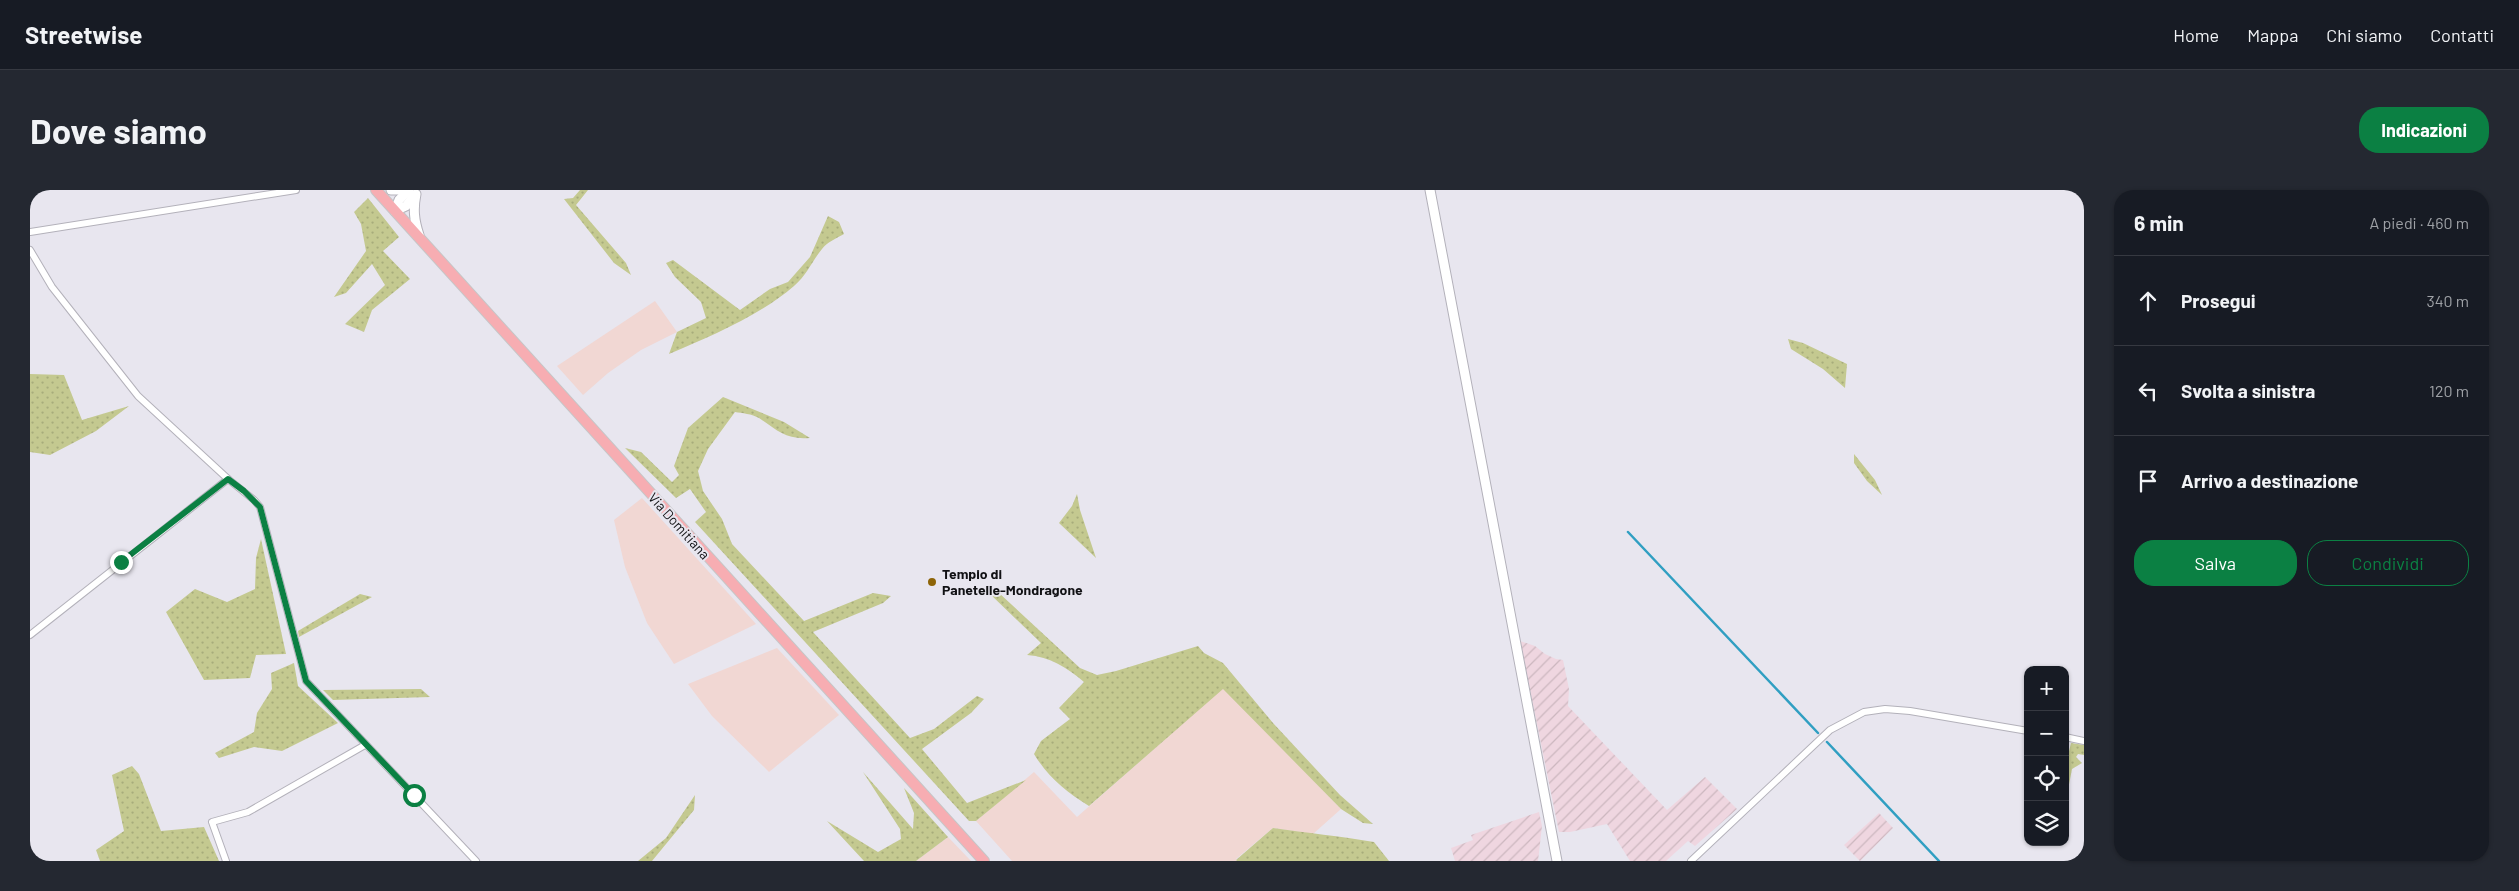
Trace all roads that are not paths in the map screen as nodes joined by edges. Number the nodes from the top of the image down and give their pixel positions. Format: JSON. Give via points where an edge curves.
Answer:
{"nodes":[{"id":1,"x":296,"y":190,"type":"edge"},
{"id":2,"x":376,"y":190,"type":"edge"},
{"id":3,"x":391,"y":190,"type":"edge"},
{"id":4,"x":1430,"y":190,"type":"edge"},
{"id":5,"x":413,"y":191,"type":"edge"},
{"id":6,"x":395,"y":210,"type":"junction"},
{"id":7,"x":30,"y":232,"type":"edge"},
{"id":8,"x":419,"y":236,"type":"junction"},
{"id":9,"x":30,"y":250,"type":"edge"},
{"id":10,"x":228,"y":479,"type":"junction"},
{"id":11,"x":30,"y":635,"type":"edge"},
{"id":12,"x":2024,"y":730,"type":"edge"},
{"id":13,"x":2069,"y":738,"type":"edge"},
{"id":14,"x":2084,"y":741,"type":"edge"},
{"id":15,"x":365,"y":745,"type":"junction"},
{"id":16,"x":226,"y":861,"type":"edge"},
{"id":17,"x":476,"y":861,"type":"edge"},
{"id":18,"x":984,"y":861,"type":"edge"},
{"id":19,"x":1557,"y":861,"type":"edge"},
{"id":20,"x":1691,"y":861,"type":"edge"}],
"edges":[{"from":1,"to":7,"type":"street"},
{"from":2,"to":6,"type":"main road","name":"Via Domitiana"},
{"from":3,"to":5,"type":"street"},
{"from":4,"to":19,"type":"street"},
{"from":5,"to":6,"type":"street","via":[[399,200]]},
{"from":5,"to":8,"type":"street"},
{"from":6,"to":8,"type":"main road","name":"Via Domitiana"},
{"from":8,"to":18,"type":"main road","name":"Via Domitiana"},
{"from":9,"to":10,"type":"street","via":[[52,287],[138,396]]},
{"from":10,"to":11,"type":"street"},
{"from":10,"to":15,"type":"street","via":[[260,507],[306,681]]},
{"from":12,"to":20,"type":"street","via":[[1910,710],[1864,712],[1830,730]]},
{"from":13,"to":14,"type":"street"},
{"from":15,"to":16,"type":"street","via":[[248,812],[212,822]]},
{"from":15,"to":17,"type":"street"}]}
